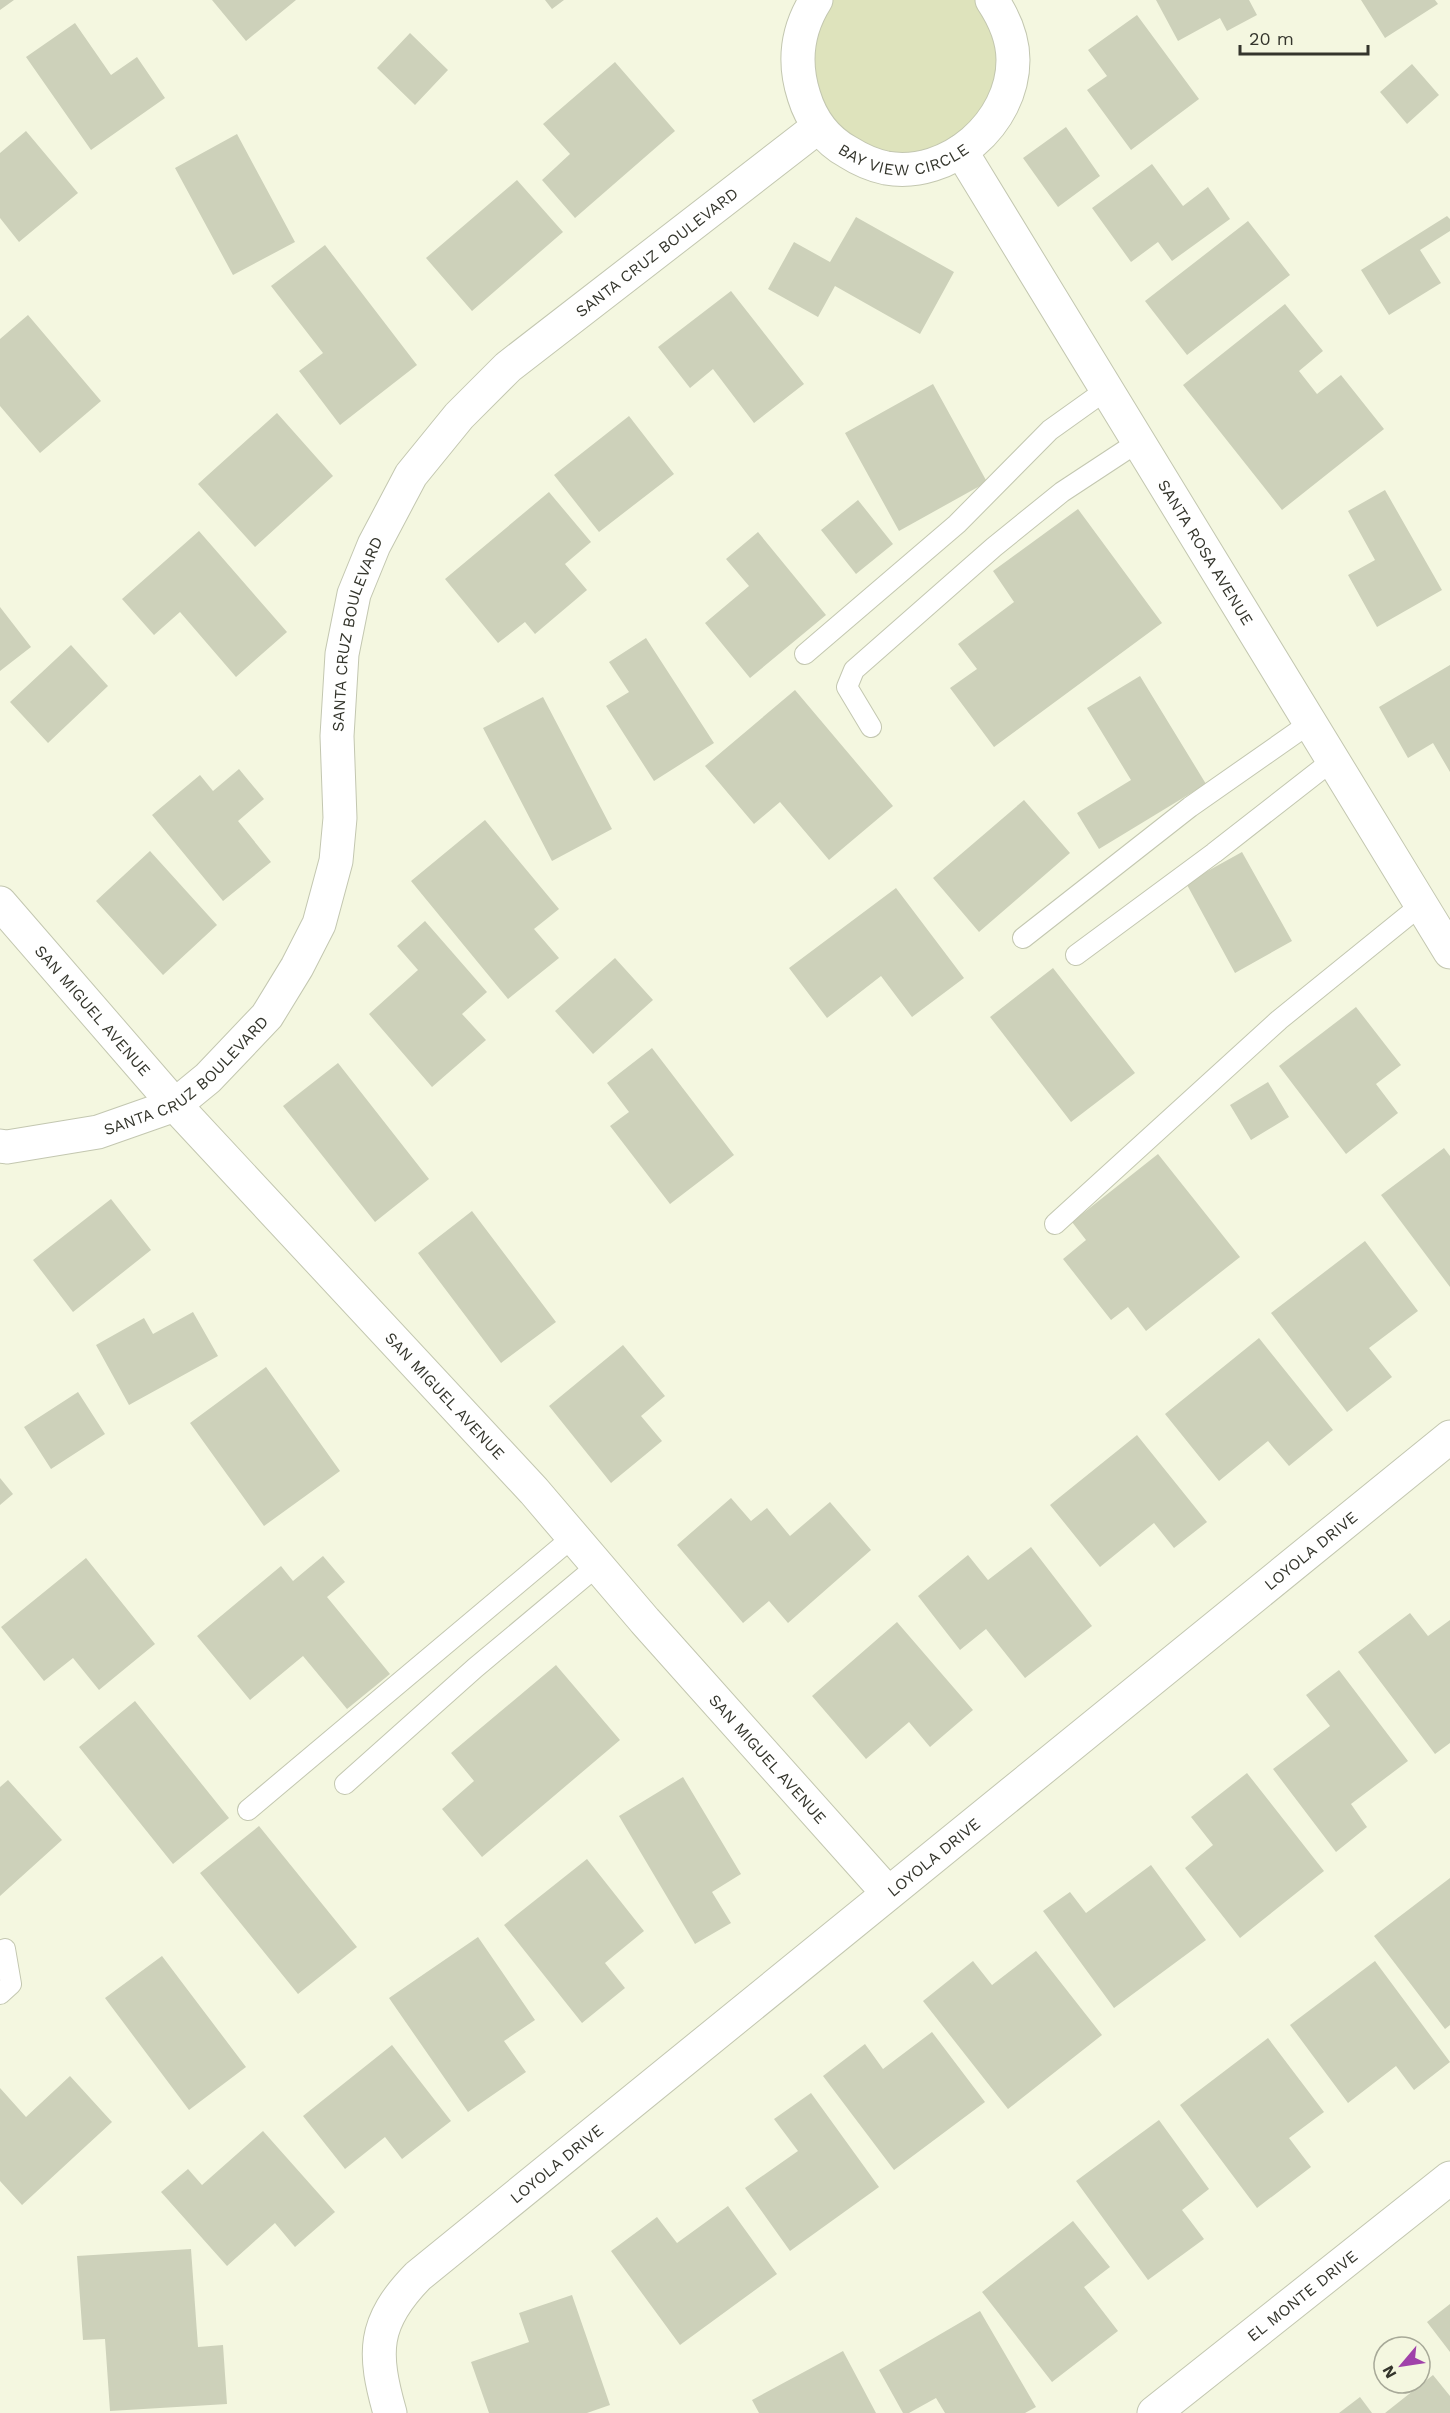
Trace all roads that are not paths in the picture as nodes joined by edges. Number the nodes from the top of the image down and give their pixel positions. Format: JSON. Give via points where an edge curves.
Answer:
{"nodes":[{"id":1,"x":992,"y":0,"type":"edge"},
{"id":2,"x":801,"y":5,"type":"edge"},
{"id":3,"x":818,"y":126,"type":"junction"},
{"id":4,"x":961,"y":151,"type":"junction"},
{"id":5,"x":1106,"y":390,"type":"junction"},
{"id":6,"x":1138,"y":442,"type":"junction"},
{"id":7,"x":805,"y":654,"type":"dead end"},
{"id":8,"x":1310,"y":723,"type":"junction"},
{"id":9,"x":871,"y":727,"type":"dead end"},
{"id":10,"x":1333,"y":760,"type":"junction"},
{"id":11,"x":0,"y":903,"type":"edge"},
{"id":12,"x":1421,"y":905,"type":"junction"},
{"id":13,"x":1023,"y":938,"type":"dead end"},
{"id":14,"x":1450,"y":952,"type":"edge"},
{"id":15,"x":1076,"y":955,"type":"dead end"},
{"id":16,"x":175,"y":1105,"type":"junction"},
{"id":17,"x":0,"y":1146,"type":"edge"},
{"id":18,"x":1055,"y":1224,"type":"dead end"},
{"id":19,"x":1450,"y":1437,"type":"edge"},
{"id":20,"x":573,"y":1537,"type":"junction"},
{"id":21,"x":597,"y":1566,"type":"junction"},
{"id":22,"x":345,"y":1784,"type":"dead end"},
{"id":23,"x":248,"y":1810,"type":"dead end"},
{"id":24,"x":888,"y":1893,"type":"junction"},
{"id":25,"x":5,"y":1949,"type":"dead end"},
{"id":26,"x":0,"y":1994,"type":"edge"},
{"id":27,"x":1450,"y":2178,"type":"edge"},
{"id":28,"x":390,"y":2413,"type":"edge"},
{"id":29,"x":1154,"y":2413,"type":"edge"}],
"edges":[{"from":1,"to":4,"type":"street","name":"BAY VIEW CIRCLE","via":[[1010,38],[1010,81],[993,121]]},
{"from":2,"to":3,"type":"street","name":"BAY VIEW CIRCLE","via":[[797,60],[800,84]]},
{"from":3,"to":4,"type":"street","name":"BAY VIEW CIRCLE","via":[[837,146],[860,160],[886,168],[913,168],[939,162]]},
{"from":3,"to":16,"type":"street","name":"SANTA CRUZ BOULEVARD","via":[[508,367],[459,416],[411,475],[374,545],[354,594],[342,654],[336,861],[319,924],[267,1016],[208,1078]]},
{"from":4,"to":5,"type":"street","name":"SANTA ROSA AVENUE"},
{"from":5,"to":6,"type":"street","name":"SANTA ROSA AVENUE"},
{"from":5,"to":7,"type":"lane","via":[[1050,430],[957,524]]},
{"from":6,"to":8,"type":"street","name":"SANTA ROSA AVENUE"},
{"from":6,"to":9,"type":"lane","via":[[1062,492],[854,670],[847,687]]},
{"from":8,"to":10,"type":"street","name":"SANTA ROSA AVENUE"},
{"from":8,"to":13,"type":"lane","via":[[1190,807]]},
{"from":10,"to":12,"type":"street","name":"SANTA ROSA AVENUE"},
{"from":10,"to":15,"type":"lane"},
{"from":11,"to":16,"type":"street","name":"SAN MIGUEL AVENUE"},
{"from":12,"to":14,"type":"street","name":"SANTA ROSA AVENUE"},
{"from":12,"to":18,"type":"lane","via":[[1279,1020]]},
{"from":16,"to":17,"type":"street","name":"SANTA CRUZ BOULEVARD","via":[[98,1132]]},
{"from":16,"to":20,"type":"street","name":"SAN MIGUEL AVENUE"},
{"from":19,"to":24,"type":"street","name":"LOYOLA DRIVE"},
{"from":20,"to":21,"type":"street","name":"SAN MIGUEL AVENUE"},
{"from":20,"to":23,"type":"lane"},
{"from":21,"to":22,"type":"lane"},
{"from":21,"to":24,"type":"street","name":"SAN MIGUEL AVENUE"},
{"from":24,"to":28,"type":"street","name":"LOYOLA DRIVE","via":[[418,2276],[391,2310],[382,2330],[378,2352],[380,2375]]},
{"from":25,"to":26,"type":"lane","via":[[11,1984]]},
{"from":27,"to":29,"type":"street","name":"EL MONTE DRIVE"}]}
